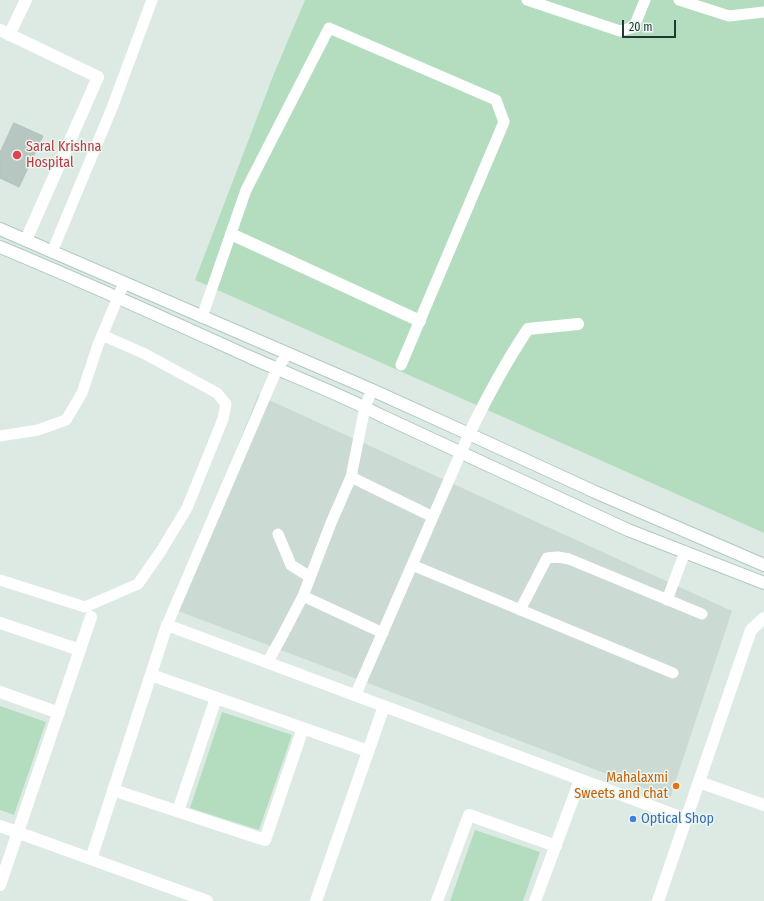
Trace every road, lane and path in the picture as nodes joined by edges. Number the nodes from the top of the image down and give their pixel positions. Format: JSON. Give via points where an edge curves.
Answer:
{"nodes":[{"id":1,"x":26,"y":0,"type":"edge"},
{"id":2,"x":152,"y":0,"type":"edge"},
{"id":3,"x":527,"y":0,"type":"edge"},
{"id":4,"x":645,"y":0,"type":"edge"},
{"id":5,"x":679,"y":0,"type":"edge"},
{"id":6,"x":764,"y":12,"type":"edge"},
{"id":7,"x":5,"y":33,"type":"edge"},
{"id":8,"x":0,"y":229,"type":"edge"},
{"id":9,"x":231,"y":234,"type":"junction"},
{"id":10,"x":26,"y":240,"type":"junction"},
{"id":11,"x":0,"y":247,"type":"edge"},
{"id":12,"x":52,"y":252,"type":"junction"},
{"id":13,"x":124,"y":282,"type":"junction"},
{"id":14,"x":118,"y":298,"type":"junction"},
{"id":15,"x":202,"y":316,"type":"junction"},
{"id":16,"x":420,"y":321,"type":"junction"},
{"id":17,"x":578,"y":324,"type":"dead end"},
{"id":18,"x":102,"y":335,"type":"junction"},
{"id":19,"x":287,"y":354,"type":"junction"},
{"id":20,"x":401,"y":366,"type":"dead end"},
{"id":21,"x":277,"y":369,"type":"junction"},
{"id":22,"x":372,"y":390,"type":"junction"},
{"id":23,"x":364,"y":407,"type":"junction"},
{"id":24,"x":469,"y":434,"type":"junction"},
{"id":25,"x":0,"y":436,"type":"edge"},
{"id":26,"x":461,"y":452,"type":"junction"},
{"id":27,"x":351,"y":477,"type":"junction"},
{"id":28,"x":595,"y":492,"type":"junction"},
{"id":29,"x":586,"y":510,"type":"junction"},
{"id":30,"x":433,"y":517,"type":"junction"},
{"id":31,"x":278,"y":534,"type":"dead end"},
{"id":32,"x":684,"y":552,"type":"junction"},
{"id":33,"x":412,"y":565,"type":"junction"},
{"id":34,"x":764,"y":565,"type":"edge"},
{"id":35,"x":310,"y":577,"type":"junction"},
{"id":36,"x":0,"y":580,"type":"edge"},
{"id":37,"x":764,"y":583,"type":"edge"},
{"id":38,"x":303,"y":596,"type":"junction"},
{"id":39,"x":667,"y":600,"type":"junction"},
{"id":40,"x":520,"y":610,"type":"junction"},
{"id":41,"x":702,"y":614,"type":"dead end"},
{"id":42,"x":92,"y":617,"type":"dead end"},
{"id":43,"x":764,"y":618,"type":"edge"},
{"id":44,"x":0,"y":623,"type":"edge"},
{"id":45,"x":167,"y":625,"type":"junction"},
{"id":46,"x":383,"y":632,"type":"junction"},
{"id":47,"x":80,"y":650,"type":"junction"},
{"id":48,"x":267,"y":663,"type":"junction"},
{"id":49,"x":673,"y":673,"type":"dead end"},
{"id":50,"x":151,"y":675,"type":"junction"},
{"id":51,"x":0,"y":692,"type":"edge"},
{"id":52,"x":355,"y":696,"type":"junction"},
{"id":53,"x":216,"y":698,"type":"junction"},
{"id":54,"x":384,"y":706,"type":"junction"},
{"id":55,"x":59,"y":713,"type":"junction"},
{"id":56,"x":303,"y":728,"type":"junction"},
{"id":57,"x":368,"y":751,"type":"junction"},
{"id":58,"x":580,"y":780,"type":"junction"},
{"id":59,"x":699,"y":782,"type":"junction"},
{"id":60,"x":113,"y":790,"type":"junction"},
{"id":61,"x":764,"y":805,"type":"edge"},
{"id":62,"x":178,"y":811,"type":"junction"},
{"id":63,"x":686,"y":819,"type":"junction"},
{"id":64,"x":0,"y":826,"type":"edge"},
{"id":65,"x":18,"y":832,"type":"junction"},
{"id":66,"x":556,"y":846,"type":"junction"},
{"id":67,"x":91,"y":859,"type":"junction"},
{"id":68,"x":0,"y":885,"type":"edge"},
{"id":69,"x":207,"y":901,"type":"edge"},
{"id":70,"x":316,"y":901,"type":"edge"},
{"id":71,"x":437,"y":901,"type":"edge"},
{"id":72,"x":535,"y":901,"type":"edge"},
{"id":73,"x":658,"y":901,"type":"edge"}],
"edges":[{"from":1,"to":7,"type":"street"},
{"from":2,"to":12,"type":"lane","via":[[112,108]]},
{"from":3,"to":4,"type":"lane","via":[[620,31],[634,27]]},
{"from":5,"to":6,"type":"lane","via":[[729,16]]},
{"from":7,"to":10,"type":"street","via":[[98,77]]},
{"from":8,"to":10,"type":"street"},
{"from":9,"to":15,"type":"lane"},
{"from":9,"to":16,"type":"street"},
{"from":9,"to":16,"type":"lane","via":[[246,190],[329,28],[496,100],[504,122]]},
{"from":10,"to":12,"type":"street"},
{"from":11,"to":14,"type":"street"},
{"from":12,"to":13,"type":"street"},
{"from":13,"to":14,"type":"lane"},
{"from":13,"to":15,"type":"street"},
{"from":14,"to":18,"type":"lane"},
{"from":14,"to":21,"type":"street"},
{"from":15,"to":19,"type":"street"},
{"from":16,"to":20,"type":"lane"},
{"from":17,"to":24,"type":"street","via":[[528,328],[487,395]]},
{"from":18,"to":25,"type":"lane","via":[[82,393],[66,420],[38,430]]},
{"from":18,"to":36,"type":"lane","via":[[145,354],[216,393],[226,404],[223,420],[187,508],[138,584],[85,607]]},
{"from":19,"to":21,"type":"lane"},
{"from":19,"to":22,"type":"street"},
{"from":21,"to":23,"type":"street"},
{"from":21,"to":45,"type":"lane"},
{"from":22,"to":23,"type":"lane"},
{"from":22,"to":24,"type":"street"},
{"from":23,"to":26,"type":"street"},
{"from":23,"to":27,"type":"lane"},
{"from":24,"to":26,"type":"lane"},
{"from":24,"to":28,"type":"street"},
{"from":26,"to":29,"type":"street"},
{"from":26,"to":30,"type":"lane"},
{"from":27,"to":30,"type":"lane"},
{"from":27,"to":35,"type":"lane"},
{"from":28,"to":29,"type":"street"},
{"from":28,"to":34,"type":"street"},
{"from":29,"to":32,"type":"street"},
{"from":30,"to":33,"type":"lane"},
{"from":31,"to":35,"type":"lane","via":[[291,565]]},
{"from":32,"to":37,"type":"street"},
{"from":32,"to":39,"type":"lane"},
{"from":33,"to":40,"type":"lane"},
{"from":33,"to":46,"type":"lane"},
{"from":35,"to":38,"type":"lane"},
{"from":38,"to":46,"type":"lane"},
{"from":38,"to":48,"type":"lane"},
{"from":39,"to":40,"type":"lane","via":[[569,559],[558,557],[547,558]]},
{"from":39,"to":41,"type":"lane"},
{"from":40,"to":49,"type":"lane"},
{"from":42,"to":47,"type":"street"},
{"from":43,"to":59,"type":"street","via":[[751,630]]},
{"from":44,"to":47,"type":"street"},
{"from":45,"to":48,"type":"street"},
{"from":45,"to":50,"type":"street"},
{"from":46,"to":52,"type":"lane"},
{"from":47,"to":55,"type":"street"},
{"from":48,"to":52,"type":"street"},
{"from":50,"to":53,"type":"street"},
{"from":50,"to":60,"type":"street"},
{"from":51,"to":55,"type":"street"},
{"from":52,"to":54,"type":"street"},
{"from":53,"to":56,"type":"street"},
{"from":53,"to":62,"type":"street"},
{"from":54,"to":57,"type":"street"},
{"from":54,"to":58,"type":"street"},
{"from":55,"to":65,"type":"street"},
{"from":56,"to":57,"type":"street"},
{"from":56,"to":62,"type":"street","via":[[265,840]]},
{"from":57,"to":70,"type":"street"},
{"from":58,"to":63,"type":"street"},
{"from":58,"to":66,"type":"street"},
{"from":59,"to":61,"type":"street"},
{"from":59,"to":63,"type":"street"},
{"from":60,"to":62,"type":"street"},
{"from":60,"to":67,"type":"street"},
{"from":63,"to":73,"type":"street"},
{"from":64,"to":65,"type":"street"},
{"from":65,"to":67,"type":"street"},
{"from":65,"to":68,"type":"street"},
{"from":66,"to":71,"type":"street","via":[[469,815]]},
{"from":66,"to":72,"type":"street"},
{"from":67,"to":69,"type":"street"}]}
